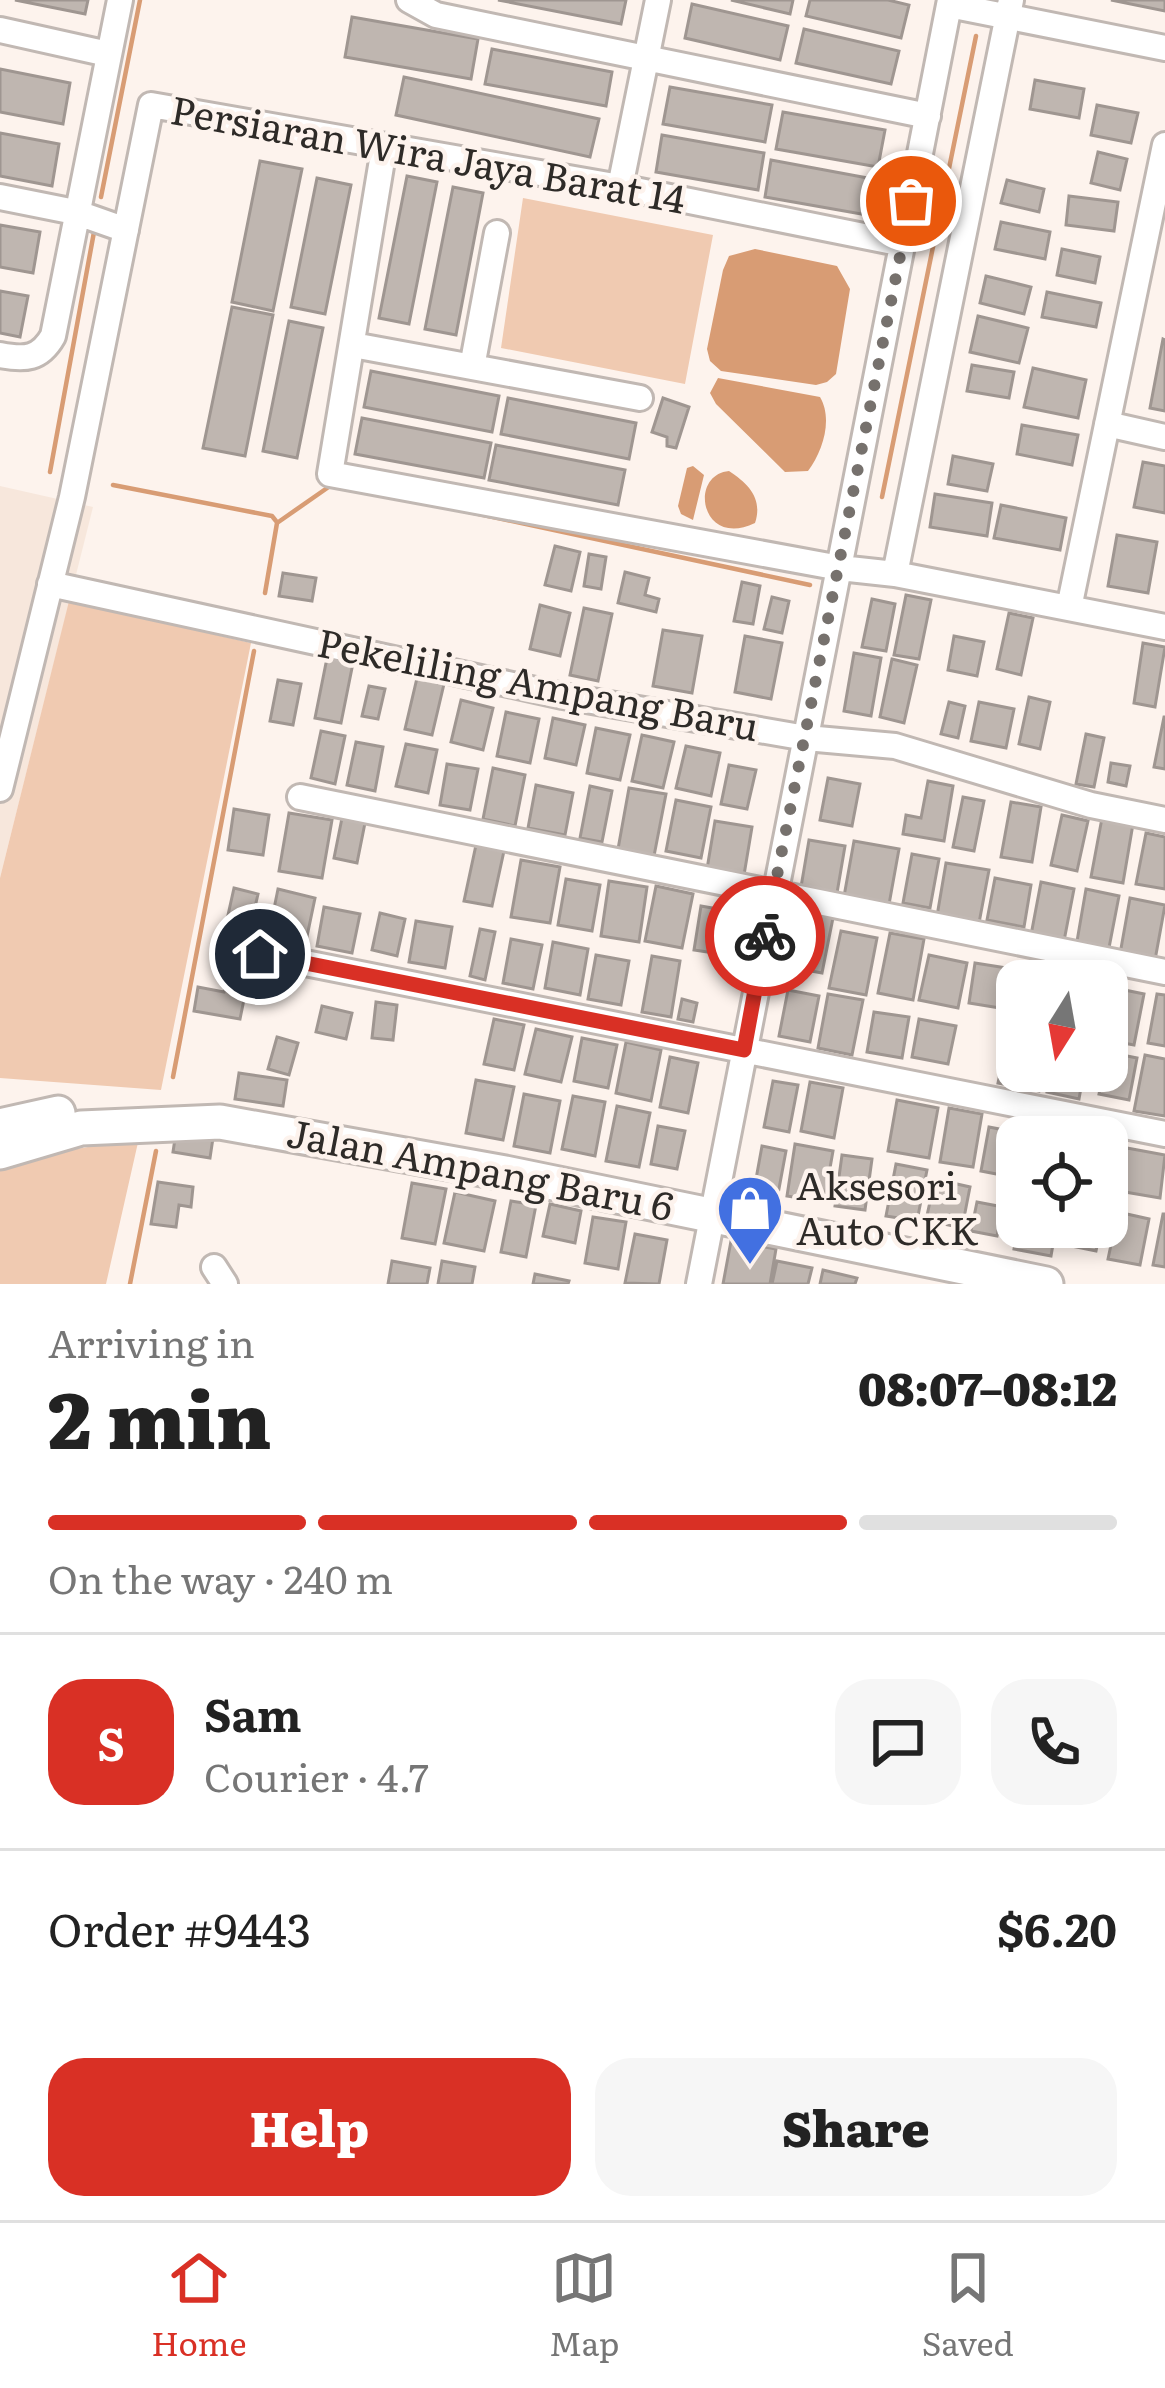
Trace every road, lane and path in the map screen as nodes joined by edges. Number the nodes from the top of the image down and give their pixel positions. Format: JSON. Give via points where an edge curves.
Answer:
{"nodes":[{"id":1,"x":120,"y":0,"type":"edge"},
{"id":2,"x":409,"y":0,"type":"edge"},
{"id":3,"x":658,"y":0,"type":"edge"},
{"id":4,"x":949,"y":3,"type":"edge"},
{"id":5,"x":1009,"y":8,"type":"edge"},
{"id":6,"x":0,"y":30,"type":"edge"},
{"id":7,"x":1165,"y":48,"type":"edge"},
{"id":8,"x":108,"y":54,"type":"junction"},
{"id":9,"x":646,"y":59,"type":"junction"},
{"id":10,"x":928,"y":116,"type":"junction"},
{"id":11,"x":1165,"y":145,"type":"edge"},
{"id":12,"x":384,"y":148,"type":"junction"},
{"id":13,"x":620,"y":188,"type":"junction"},
{"id":14,"x":0,"y":197,"type":"edge"},
{"id":15,"x":75,"y":212,"type":"junction"},
{"id":16,"x":126,"y":230,"type":"junction"},
{"id":17,"x":497,"y":233,"type":"dead end"},
{"id":18,"x":1156,"y":238,"type":"edge"},
{"id":19,"x":903,"y":244,"type":"junction"},
{"id":20,"x":352,"y":345,"type":"junction"},
{"id":21,"x":0,"y":355,"type":"edge"},
{"id":22,"x":472,"y":367,"type":"junction"},
{"id":23,"x":640,"y":398,"type":"dead end"},
{"id":24,"x":1107,"y":424,"type":"junction"},
{"id":25,"x":1165,"y":436,"type":"edge"},
{"id":26,"x":840,"y":568,"type":"junction"},
{"id":27,"x":895,"y":574,"type":"junction"},
{"id":28,"x":50,"y":584,"type":"junction"},
{"id":29,"x":1069,"y":608,"type":"junction"},
{"id":30,"x":1165,"y":627,"type":"edge"},
{"id":31,"x":806,"y":738,"type":"junction"},
{"id":32,"x":0,"y":788,"type":"edge"},
{"id":33,"x":301,"y":796,"type":"dead end"},
{"id":34,"x":1165,"y":820,"type":"edge"},
{"id":35,"x":773,"y":892,"type":"junction"},
{"id":36,"x":260,"y":954,"type":"dead end"},
{"id":37,"x":1165,"y":972,"type":"edge"},
{"id":38,"x":744,"y":1050,"type":"junction"},
{"id":39,"x":0,"y":1106,"type":"edge"},
{"id":40,"x":58,"y":1113,"type":"junction"},
{"id":41,"x":195,"y":1121,"type":"junction"},
{"id":42,"x":128,"y":1124,"type":"junction"},
{"id":43,"x":0,"y":1126,"type":"edge"},
{"id":44,"x":1165,"y":1134,"type":"edge"},
{"id":45,"x":0,"y":1141,"type":"edge"},
{"id":46,"x":0,"y":1152,"type":"edge"},
{"id":47,"x":713,"y":1215,"type":"junction"},
{"id":48,"x":699,"y":1284,"type":"edge"},
{"id":49,"x":1046,"y":1284,"type":"edge"}],
"edges":[{"from":1,"to":8,"type":"street"},
{"from":2,"to":9,"type":"street","via":[[436,15]]},
{"from":3,"to":9,"type":"street"},
{"from":4,"to":5,"type":"street"},
{"from":4,"to":10,"type":"street"},
{"from":5,"to":7,"type":"street"},
{"from":5,"to":27,"type":"street"},
{"from":6,"to":8,"type":"street"},
{"from":8,"to":15,"type":"street"},
{"from":9,"to":10,"type":"street"},
{"from":9,"to":13,"type":"street"},
{"from":10,"to":19,"type":"street"},
{"from":11,"to":18,"type":"street"},
{"from":12,"to":13,"type":"street","name":"Persiaran Wira Jaya Barat 14"},
{"from":12,"to":16,"type":"street","name":"Persiaran Wira Jaya Barat 14","via":[[152,105]]},
{"from":12,"to":20,"type":"street"},
{"from":13,"to":19,"type":"street","name":"Persiaran Wira Jaya Barat 14"},
{"from":14,"to":15,"type":"street"},
{"from":15,"to":16,"type":"street"},
{"from":15,"to":21,"type":"street","via":[[53,336],[34,357]]},
{"from":16,"to":28,"type":"street","name":"Persiaran Wira Jaya Barat 14"},
{"from":17,"to":22,"type":"street"},
{"from":18,"to":24,"type":"street"},
{"from":19,"to":26,"type":"street"},
{"from":20,"to":22,"type":"street"},
{"from":20,"to":26,"type":"street","via":[[330,474]]},
{"from":22,"to":23,"type":"street"},
{"from":24,"to":25,"type":"street"},
{"from":24,"to":29,"type":"street"},
{"from":26,"to":27,"type":"street"},
{"from":26,"to":31,"type":"street"},
{"from":27,"to":29,"type":"street"},
{"from":28,"to":31,"type":"street","name":"Pekeliling Ampang Baru","via":[[563,696]]},
{"from":28,"to":32,"type":"street","name":"Persiaran Wira Jaya Barat 14"},
{"from":29,"to":30,"type":"street"},
{"from":31,"to":34,"type":"street","name":"Pekeliling Ampang Baru","via":[[917,751]]},
{"from":31,"to":35,"type":"street"},
{"from":33,"to":35,"type":"street"},
{"from":35,"to":37,"type":"street"},
{"from":35,"to":38,"type":"street"},
{"from":36,"to":38,"type":"street"},
{"from":38,"to":44,"type":"street"},
{"from":38,"to":47,"type":"street"},
{"from":39,"to":40,"type":"main road"},
{"from":40,"to":41,"type":"main road","name":"Jalan Ampang Baru 6","via":[[134,1104]]},
{"from":40,"to":43,"type":"main road","name":"Jalan Ampang Baru 6"},
{"from":41,"to":42,"type":"main road","name":"Jalan Ampang Baru 6"},
{"from":41,"to":47,"type":"main road","name":"Jalan Ampang Baru 6"},
{"from":42,"to":45,"type":"main road","via":[[95,1119]]},
{"from":42,"to":46,"type":"main road","name":"Jalan Ampang Baru 6","via":[[81,1128]]},
{"from":47,"to":48,"type":"street"},
{"from":47,"to":49,"type":"main road","name":"Jalan Ampang Baru 6"}]}
